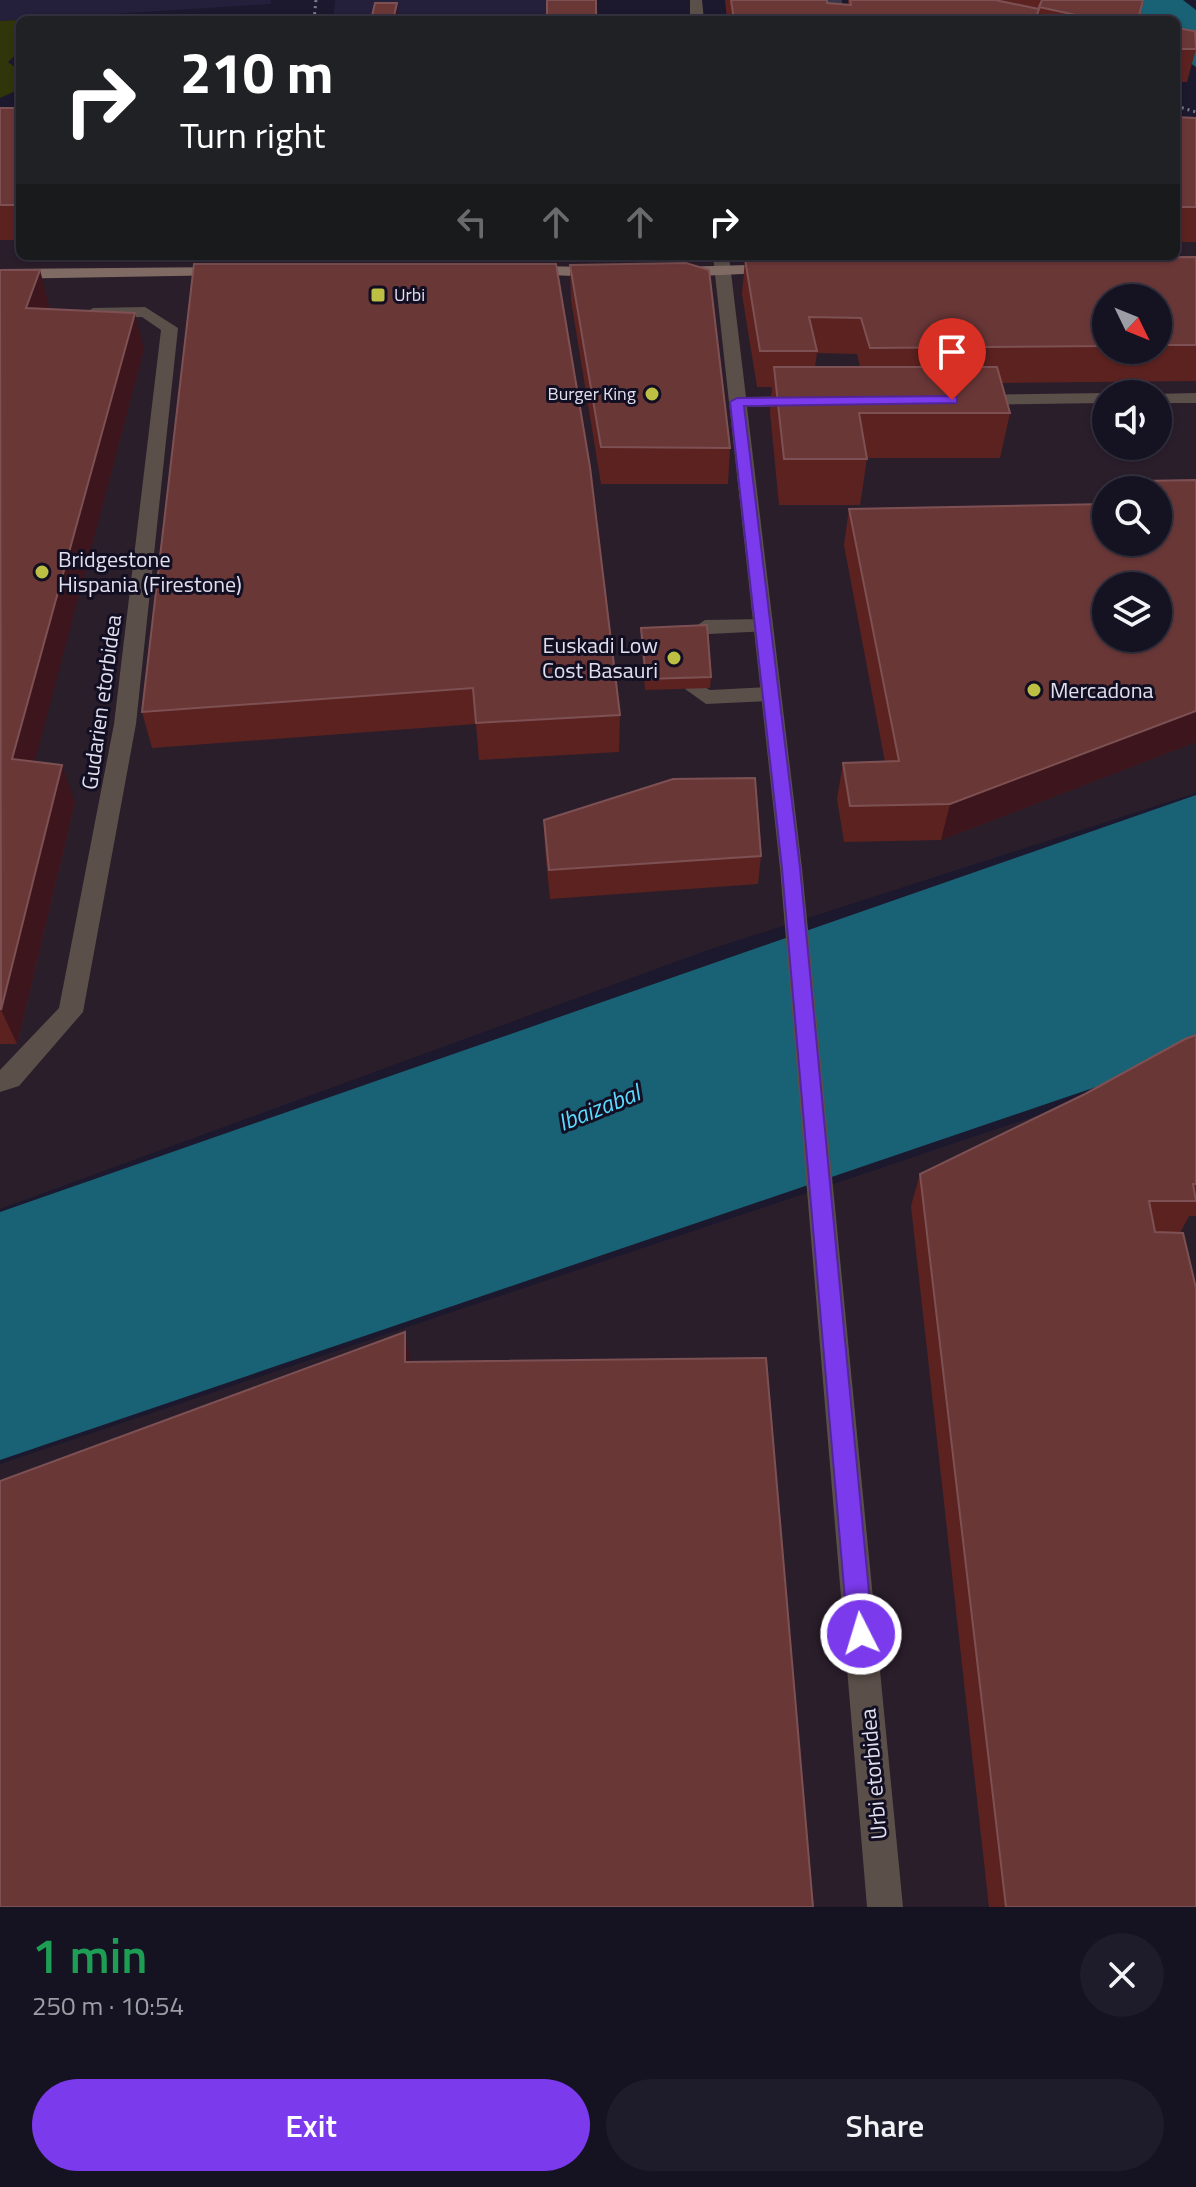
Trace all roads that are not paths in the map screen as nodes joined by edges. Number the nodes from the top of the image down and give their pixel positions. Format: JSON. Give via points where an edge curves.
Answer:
{"nodes":[{"id":1,"x":722,"y":263,"type":"edge"},
{"id":2,"x":802,"y":269,"type":"edge"},
{"id":3,"x":513,"y":271,"type":"edge"},
{"id":4,"x":236,"y":272,"type":"edge"},
{"id":5,"x":615,"y":272,"type":"edge"},
{"id":6,"x":661,"y":272,"type":"edge"},
{"id":7,"x":0,"y":274,"type":"edge"},
{"id":8,"x":93,"y":313,"type":"edge"},
{"id":9,"x":1092,"y":398,"type":"edge"},
{"id":10,"x":1172,"y":398,"type":"edge"},
{"id":11,"x":1196,"y":398,"type":"edge"},
{"id":12,"x":952,"y":400,"type":"edge"},
{"id":13,"x":814,"y":401,"type":"edge"},
{"id":14,"x":737,"y":402,"type":"junction"},
{"id":15,"x":763,"y":626,"type":"junction"},
{"id":16,"x":690,"y":637,"type":"edge"},
{"id":17,"x":695,"y":689,"type":"edge"},
{"id":18,"x":771,"y":694,"type":"junction"},
{"id":19,"x":0,"y":1081,"type":"edge"},
{"id":20,"x":885,"y":1907,"type":"edge"}],
"edges":[{"from":1,"to":2,"type":"street"},
{"from":1,"to":6,"type":"street"},
{"from":1,"to":14,"type":"street","name":"Urbi etorbidea"},
{"from":3,"to":5,"type":"street"},
{"from":4,"to":7,"type":"street"},
{"from":8,"to":19,"type":"street","name":"Gudarien etorbidea","via":[[145,312],[170,328],[125,724],[71,1012],[10,1079]]},
{"from":9,"to":12,"type":"street"},
{"from":10,"to":11,"type":"street"},
{"from":13,"to":14,"type":"street"},
{"from":14,"to":15,"type":"street","name":"Urbi etorbidea"},
{"from":15,"to":16,"type":"street","via":[[705,627]]},
{"from":15,"to":18,"type":"street","name":"Urbi etorbidea"},
{"from":17,"to":18,"type":"street","via":[[706,697]]},
{"from":18,"to":20,"type":"street","name":"Urbi etorbidea"}]}
